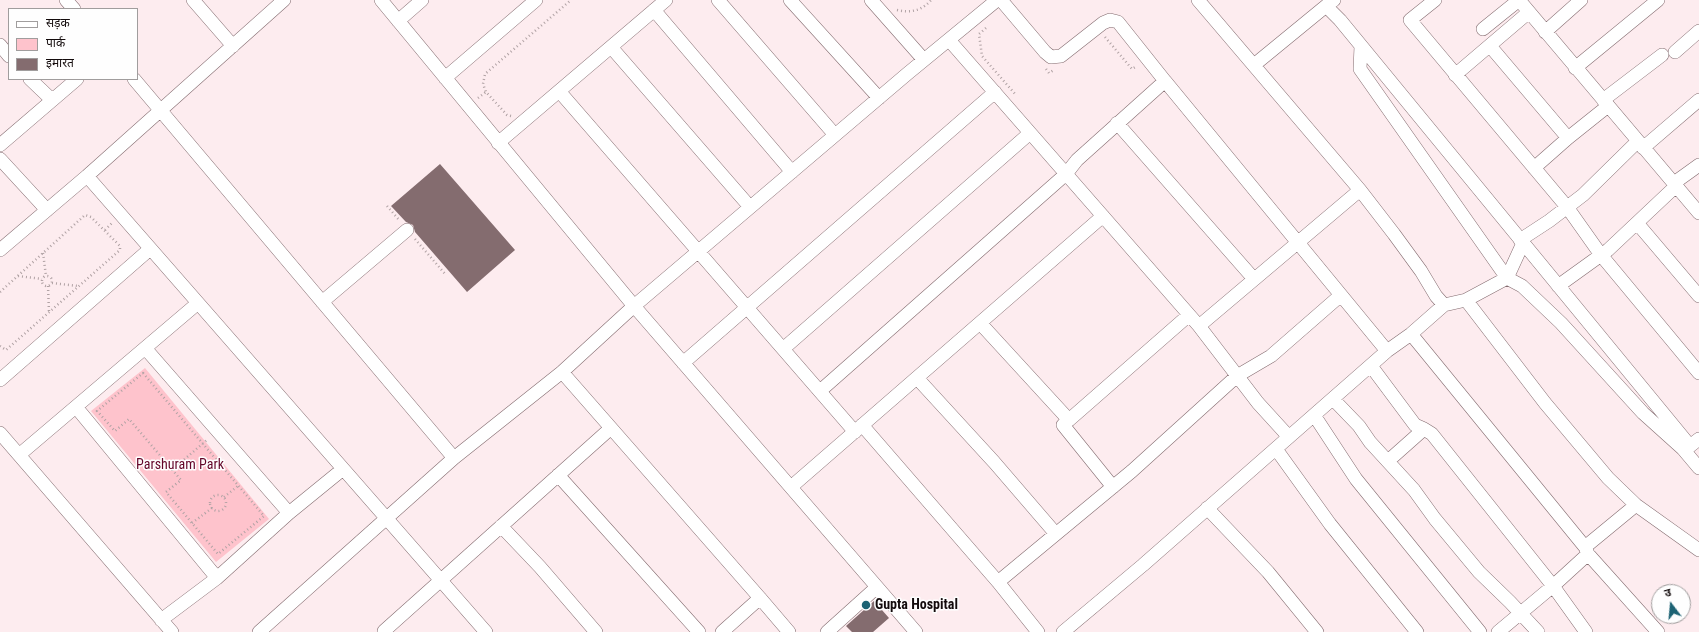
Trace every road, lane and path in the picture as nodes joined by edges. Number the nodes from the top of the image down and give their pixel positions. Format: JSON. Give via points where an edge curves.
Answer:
{"nodes":[{"id":1,"x":66,"y":0,"type":"edge"},
{"id":2,"x":193,"y":0,"type":"edge"},
{"id":3,"x":284,"y":0,"type":"edge"},
{"id":4,"x":381,"y":0,"type":"edge"},
{"id":5,"x":422,"y":0,"type":"edge"},
{"id":6,"x":536,"y":0,"type":"edge"},
{"id":7,"x":571,"y":0,"type":"edge"},
{"id":8,"x":666,"y":0,"type":"edge"},
{"id":9,"x":718,"y":0,"type":"edge"},
{"id":10,"x":790,"y":0,"type":"edge"},
{"id":11,"x":871,"y":0,"type":"edge"},
{"id":12,"x":931,"y":0,"type":"edge"},
{"id":13,"x":1198,"y":0,"type":"edge"},
{"id":14,"x":1435,"y":0,"type":"edge"},
{"id":15,"x":1519,"y":0,"type":"edge"},
{"id":16,"x":1582,"y":0,"type":"edge"},
{"id":17,"x":1658,"y":0,"type":"edge"},
{"id":18,"x":994,"y":1,"type":"edge"},
{"id":19,"x":1330,"y":3,"type":"edge"},
{"id":20,"x":73,"y":8,"type":"edge"},
{"id":21,"x":895,"y":9,"type":"dead end"},
{"id":22,"x":654,"y":10,"type":"junction"},
{"id":23,"x":1529,"y":12,"type":"junction"},
{"id":24,"x":398,"y":21,"type":"junction"},
{"id":25,"x":1483,"y":29,"type":"dead end"},
{"id":26,"x":1699,"y":31,"type":"edge"},
{"id":27,"x":1545,"y":32,"type":"junction"},
{"id":28,"x":949,"y":40,"type":"junction"},
{"id":29,"x":0,"y":45,"type":"edge"},
{"id":30,"x":233,"y":46,"type":"junction"},
{"id":31,"x":1361,"y":46,"type":"junction"},
{"id":32,"x":1490,"y":46,"type":"junction"},
{"id":33,"x":611,"y":47,"type":"junction"},
{"id":34,"x":8,"y":55,"type":"edge"},
{"id":35,"x":924,"y":60,"type":"junction"},
{"id":36,"x":1254,"y":65,"type":"junction"},
{"id":37,"x":1576,"y":68,"type":"junction"},
{"id":38,"x":1455,"y":75,"type":"junction"},
{"id":39,"x":445,"y":78,"type":"junction"},
{"id":40,"x":31,"y":80,"type":"edge"},
{"id":41,"x":76,"y":80,"type":"edge"},
{"id":42,"x":135,"y":80,"type":"edge"},
{"id":43,"x":1165,"y":81,"type":"junction"},
{"id":44,"x":559,"y":91,"type":"junction"},
{"id":45,"x":486,"y":92,"type":"dead end"},
{"id":46,"x":995,"y":92,"type":"junction"},
{"id":47,"x":879,"y":98,"type":"junction"},
{"id":48,"x":52,"y":100,"type":"junction"},
{"id":49,"x":1699,"y":100,"type":"edge"},
{"id":50,"x":1606,"y":103,"type":"junction"},
{"id":51,"x":161,"y":111,"type":"junction"},
{"id":52,"x":1117,"y":123,"type":"junction"},
{"id":53,"x":1030,"y":133,"type":"junction"},
{"id":54,"x":835,"y":135,"type":"junction"},
{"id":55,"x":1568,"y":138,"type":"junction"},
{"id":56,"x":498,"y":143,"type":"junction"},
{"id":57,"x":0,"y":145,"type":"edge"},
{"id":58,"x":1640,"y":145,"type":"junction"},
{"id":59,"x":0,"y":159,"type":"edge"},
{"id":60,"x":1699,"y":165,"type":"edge"},
{"id":61,"x":1534,"y":168,"type":"junction"},
{"id":62,"x":792,"y":172,"type":"junction"},
{"id":63,"x":1066,"y":174,"type":"junction"},
{"id":64,"x":87,"y":176,"type":"junction"},
{"id":65,"x":1675,"y":185,"type":"junction"},
{"id":66,"x":1360,"y":190,"type":"junction"},
{"id":67,"x":387,"y":206,"type":"dead end"},
{"id":68,"x":750,"y":207,"type":"junction"},
{"id":69,"x":1567,"y":207,"type":"junction"},
{"id":70,"x":47,"y":210,"type":"junction"},
{"id":71,"x":1699,"y":213,"type":"edge"},
{"id":72,"x":1103,"y":216,"type":"junction"},
{"id":73,"x":1637,"y":223,"type":"junction"},
{"id":74,"x":407,"y":230,"type":"junction"},
{"id":75,"x":1298,"y":242,"type":"junction"},
{"id":76,"x":1521,"y":242,"type":"junction"},
{"id":77,"x":150,"y":249,"type":"junction"},
{"id":78,"x":0,"y":250,"type":"edge"},
{"id":79,"x":699,"y":251,"type":"junction"},
{"id":80,"x":43,"y":253,"type":"junction"},
{"id":81,"x":1601,"y":255,"type":"junction"},
{"id":82,"x":446,"y":275,"type":"dead end"},
{"id":83,"x":18,"y":276,"type":"junction"},
{"id":84,"x":46,"y":276,"type":"junction"},
{"id":85,"x":1507,"y":278,"type":"junction"},
{"id":86,"x":42,"y":279,"type":"junction"},
{"id":87,"x":1254,"y":280,"type":"junction"},
{"id":88,"x":52,"y":283,"type":"junction"},
{"id":89,"x":48,"y":286,"type":"junction"},
{"id":90,"x":78,"y":286,"type":"junction"},
{"id":91,"x":1558,"y":286,"type":"junction"},
{"id":92,"x":0,"y":292,"type":"edge"},
{"id":93,"x":1341,"y":296,"type":"junction"},
{"id":94,"x":1699,"y":296,"type":"edge"},
{"id":95,"x":1466,"y":300,"type":"junction"},
{"id":96,"x":322,"y":302,"type":"junction"},
{"id":97,"x":198,"y":303,"type":"junction"},
{"id":98,"x":1444,"y":305,"type":"junction"},
{"id":99,"x":634,"y":306,"type":"junction"},
{"id":100,"x":746,"y":308,"type":"junction"},
{"id":101,"x":49,"y":312,"type":"junction"},
{"id":102,"x":1189,"y":315,"type":"junction"},
{"id":103,"x":980,"y":323,"type":"junction"},
{"id":104,"x":1199,"y":326,"type":"junction"},
{"id":105,"x":1410,"y":334,"type":"junction"},
{"id":106,"x":0,"y":346,"type":"edge"},
{"id":107,"x":145,"y":348,"type":"junction"},
{"id":108,"x":783,"y":349,"type":"junction"},
{"id":109,"x":1387,"y":352,"type":"junction"},
{"id":110,"x":683,"y":363,"type":"junction"},
{"id":111,"x":1371,"y":366,"type":"junction"},
{"id":112,"x":562,"y":372,"type":"junction"},
{"id":113,"x":1699,"y":374,"type":"edge"},
{"id":114,"x":1237,"y":376,"type":"junction"},
{"id":115,"x":917,"y":378,"type":"junction"},
{"id":116,"x":0,"y":380,"type":"edge"},
{"id":117,"x":820,"y":391,"type":"junction"},
{"id":118,"x":1333,"y":399,"type":"junction"},
{"id":119,"x":76,"y":407,"type":"junction"},
{"id":120,"x":1314,"y":415,"type":"junction"},
{"id":121,"x":1069,"y":420,"type":"junction"},
{"id":122,"x":611,"y":428,"type":"junction"},
{"id":123,"x":859,"y":429,"type":"junction"},
{"id":124,"x":1424,"y":429,"type":"junction"},
{"id":125,"x":217,"y":430,"type":"junction"},
{"id":126,"x":0,"y":433,"type":"edge"},
{"id":127,"x":1289,"y":437,"type":"junction"},
{"id":128,"x":203,"y":444,"type":"junction"},
{"id":129,"x":1691,"y":445,"type":"edge"},
{"id":130,"x":1276,"y":449,"type":"junction"},
{"id":131,"x":19,"y":455,"type":"junction"},
{"id":132,"x":454,"y":458,"type":"junction"},
{"id":133,"x":1388,"y":461,"type":"junction"},
{"id":134,"x":1699,"y":468,"type":"edge"},
{"id":135,"x":343,"y":469,"type":"junction"},
{"id":136,"x":172,"y":470,"type":"junction"},
{"id":137,"x":558,"y":475,"type":"junction"},
{"id":138,"x":238,"y":486,"type":"junction"},
{"id":139,"x":791,"y":487,"type":"junction"},
{"id":140,"x":1113,"y":487,"type":"junction"},
{"id":141,"x":224,"y":497,"type":"junction"},
{"id":142,"x":1636,"y":505,"type":"junction"},
{"id":143,"x":212,"y":508,"type":"junction"},
{"id":144,"x":1207,"y":508,"type":"junction"},
{"id":145,"x":289,"y":513,"type":"junction"},
{"id":146,"x":386,"y":519,"type":"junction"},
{"id":147,"x":192,"y":523,"type":"junction"},
{"id":148,"x":501,"y":526,"type":"junction"},
{"id":149,"x":1056,"y":534,"type":"junction"},
{"id":150,"x":1587,"y":550,"type":"junction"},
{"id":151,"x":1699,"y":550,"type":"edge"},
{"id":152,"x":217,"y":578,"type":"junction"},
{"id":153,"x":441,"y":581,"type":"junction"},
{"id":154,"x":998,"y":582,"type":"junction"},
{"id":155,"x":1553,"y":586,"type":"junction"},
{"id":156,"x":877,"y":587,"type":"junction"},
{"id":157,"x":760,"y":598,"type":"junction"},
{"id":158,"x":1521,"y":612,"type":"junction"},
{"id":159,"x":161,"y":620,"type":"junction"},
{"id":160,"x":264,"y":630,"type":"edge"},
{"id":161,"x":1312,"y":630,"type":"edge"},
{"id":162,"x":172,"y":632,"type":"edge"},
{"id":163,"x":384,"y":632,"type":"edge"},
{"id":164,"x":486,"y":632,"type":"edge"},
{"id":165,"x":596,"y":632,"type":"edge"},
{"id":166,"x":699,"y":632,"type":"edge"},
{"id":167,"x":722,"y":632,"type":"edge"},
{"id":168,"x":789,"y":632,"type":"edge"},
{"id":169,"x":827,"y":632,"type":"edge"},
{"id":170,"x":916,"y":632,"type":"edge"},
{"id":171,"x":1038,"y":632,"type":"edge"},
{"id":172,"x":1063,"y":632,"type":"edge"},
{"id":173,"x":1417,"y":632,"type":"edge"},
{"id":174,"x":1480,"y":632,"type":"edge"},
{"id":175,"x":1498,"y":632,"type":"edge"},
{"id":176,"x":1538,"y":632,"type":"edge"},
{"id":177,"x":1586,"y":632,"type":"edge"},
{"id":178,"x":1658,"y":632,"type":"edge"}],
"edges":[{"from":1,"to":20,"type":"street"},
{"from":2,"to":30,"type":"street"},
{"from":3,"to":30,"type":"street"},
{"from":4,"to":24,"type":"street"},
{"from":5,"to":24,"type":"street"},
{"from":6,"to":39,"type":"street"},
{"from":7,"to":45,"type":"path","via":[[485,74],[483,84]]},
{"from":8,"to":22,"type":"street"},
{"from":9,"to":54,"type":"street"},
{"from":10,"to":47,"type":"street"},
{"from":11,"to":35,"type":"street"},
{"from":12,"to":21,"type":"path","via":[[917,10],[906,12]]},
{"from":13,"to":36,"type":"street"},
{"from":14,"to":38,"type":"street","via":[[1410,20]]},
{"from":15,"to":23,"type":"street"},
{"from":15,"to":25,"type":"street"},
{"from":16,"to":27,"type":"street"},
{"from":17,"to":37,"type":"street"},
{"from":18,"to":28,"type":"street"},
{"from":18,"to":43,"type":"street","via":[[1051,57],[1060,56],[1103,23],[1110,20],[1118,22]]},
{"from":19,"to":31,"type":"street"},
{"from":19,"to":36,"type":"street"},
{"from":22,"to":33,"type":"street"},
{"from":22,"to":62,"type":"street"},
{"from":23,"to":27,"type":"street"},
{"from":23,"to":32,"type":"street"},
{"from":24,"to":39,"type":"street"},
{"from":26,"to":50,"type":"street"},
{"from":27,"to":37,"type":"street"},
{"from":28,"to":35,"type":"street"},
{"from":28,"to":46,"type":"street"},
{"from":29,"to":34,"type":"street"},
{"from":30,"to":51,"type":"street"},
{"from":31,"to":76,"type":"street"},
{"from":31,"to":85,"type":"street","via":[[1360,69]]},
{"from":32,"to":38,"type":"street"},
{"from":32,"to":55,"type":"street"},
{"from":33,"to":44,"type":"street"},
{"from":33,"to":68,"type":"street"},
{"from":35,"to":47,"type":"street"},
{"from":36,"to":66,"type":"street"},
{"from":37,"to":50,"type":"street"},
{"from":38,"to":61,"type":"street"},
{"from":39,"to":56,"type":"street"},
{"from":40,"to":48,"type":"street"},
{"from":41,"to":48,"type":"street"},
{"from":42,"to":51,"type":"street"},
{"from":43,"to":52,"type":"street"},
{"from":43,"to":75,"type":"street"},
{"from":44,"to":56,"type":"street"},
{"from":44,"to":79,"type":"street"},
{"from":46,"to":53,"type":"street"},
{"from":46,"to":100,"type":"street"},
{"from":47,"to":54,"type":"street"},
{"from":48,"to":57,"type":"street"},
{"from":49,"to":58,"type":"street"},
{"from":50,"to":55,"type":"street"},
{"from":50,"to":58,"type":"street"},
{"from":51,"to":64,"type":"street"},
{"from":51,"to":96,"type":"street"},
{"from":52,"to":63,"type":"street","via":[[1077,160]]},
{"from":52,"to":87,"type":"street"},
{"from":53,"to":63,"type":"street"},
{"from":53,"to":108,"type":"street"},
{"from":54,"to":62,"type":"street"},
{"from":55,"to":61,"type":"street"},
{"from":56,"to":99,"type":"street"},
{"from":58,"to":65,"type":"street"},
{"from":58,"to":69,"type":"street"},
{"from":59,"to":70,"type":"street"},
{"from":60,"to":65,"type":"street"},
{"from":61,"to":69,"type":"street"},
{"from":62,"to":68,"type":"street"},
{"from":63,"to":72,"type":"street"},
{"from":63,"to":117,"type":"street"},
{"from":64,"to":70,"type":"street"},
{"from":64,"to":77,"type":"street"},
{"from":65,"to":71,"type":"street"},
{"from":65,"to":73,"type":"street"},
{"from":66,"to":75,"type":"street"},
{"from":66,"to":98,"type":"street"},
{"from":67,"to":74,"type":"path"},
{"from":68,"to":79,"type":"street"},
{"from":69,"to":76,"type":"street"},
{"from":69,"to":81,"type":"street"},
{"from":70,"to":78,"type":"street"},
{"from":72,"to":102,"type":"street"},
{"from":72,"to":103,"type":"street"},
{"from":73,"to":81,"type":"street"},
{"from":73,"to":94,"type":"street"},
{"from":74,"to":82,"type":"path"},
{"from":74,"to":96,"type":"street"},
{"from":75,"to":87,"type":"street"},
{"from":75,"to":93,"type":"street"},
{"from":76,"to":85,"type":"street"},
{"from":76,"to":91,"type":"street"},
{"from":77,"to":97,"type":"street"},
{"from":77,"to":116,"type":"street"},
{"from":79,"to":99,"type":"street"},
{"from":79,"to":100,"type":"street"},
{"from":80,"to":83,"type":"path"},
{"from":80,"to":84,"type":"path"},
{"from":80,"to":90,"type":"path","via":[[85,215],[91,217],[120,246],[120,250]]},
{"from":81,"to":91,"type":"street"},
{"from":81,"to":113,"type":"street"},
{"from":83,"to":86,"type":"path"},
{"from":83,"to":92,"type":"path"},
{"from":84,"to":86,"type":"path"},
{"from":84,"to":88,"type":"path","via":[[50,277]]},
{"from":85,"to":95,"type":"street"},
{"from":85,"to":129,"type":"street","via":[[1522,286],[1561,323],[1643,413]]},
{"from":86,"to":89,"type":"path","via":[[43,284]]},
{"from":87,"to":104,"type":"street"},
{"from":88,"to":89,"type":"path"},
{"from":88,"to":90,"type":"path"},
{"from":89,"to":101,"type":"path"},
{"from":90,"to":101,"type":"path"},
{"from":91,"to":129,"type":"street"},
{"from":93,"to":109,"type":"street"},
{"from":93,"to":114,"type":"street","via":[[1271,356]]},
{"from":95,"to":98,"type":"street"},
{"from":95,"to":142,"type":"street","via":[[1578,444]]},
{"from":96,"to":132,"type":"street"},
{"from":97,"to":107,"type":"street"},
{"from":97,"to":135,"type":"street"},
{"from":98,"to":105,"type":"street"},
{"from":99,"to":110,"type":"street"},
{"from":99,"to":112,"type":"street"},
{"from":100,"to":108,"type":"street"},
{"from":100,"to":110,"type":"street"},
{"from":101,"to":106,"type":"path","via":[[6,350]]},
{"from":102,"to":104,"type":"street"},
{"from":102,"to":121,"type":"street"},
{"from":103,"to":115,"type":"street"},
{"from":103,"to":121,"type":"street"},
{"from":104,"to":114,"type":"street"},
{"from":105,"to":109,"type":"street"},
{"from":105,"to":150,"type":"street"},
{"from":107,"to":119,"type":"street"},
{"from":107,"to":125,"type":"street"},
{"from":108,"to":117,"type":"street"},
{"from":109,"to":111,"type":"street"},
{"from":110,"to":139,"type":"street"},
{"from":111,"to":118,"type":"street"},
{"from":111,"to":124,"type":"street","via":[[1415,425]]},
{"from":112,"to":122,"type":"street"},
{"from":112,"to":132,"type":"street"},
{"from":114,"to":127,"type":"street"},
{"from":114,"to":140,"type":"street"},
{"from":115,"to":123,"type":"street"},
{"from":115,"to":149,"type":"street"},
{"from":117,"to":123,"type":"street"},
{"from":118,"to":120,"type":"street"},
{"from":118,"to":133,"type":"street"},
{"from":119,"to":131,"type":"street"},
{"from":119,"to":152,"type":"street"},
{"from":120,"to":127,"type":"street"},
{"from":120,"to":174,"type":"street","via":[[1356,479]]},
{"from":121,"to":140,"type":"street","via":[[1063,425]]},
{"from":122,"to":137,"type":"street"},
{"from":122,"to":157,"type":"street"},
{"from":123,"to":139,"type":"street"},
{"from":123,"to":154,"type":"street"},
{"from":124,"to":133,"type":"street"},
{"from":124,"to":155,"type":"street","via":[[1432,434]]},
{"from":125,"to":128,"type":"path"},
{"from":125,"to":145,"type":"street"},
{"from":126,"to":131,"type":"street"},
{"from":127,"to":130,"type":"street"},
{"from":128,"to":136,"type":"path"},
{"from":128,"to":136,"type":"path","via":[[143,373],[97,411],[114,431],[129,419]]},
{"from":128,"to":138,"type":"path"},
{"from":129,"to":134,"type":"street"},
{"from":130,"to":144,"type":"street"},
{"from":130,"to":173,"type":"street","via":[[1345,545]]},
{"from":131,"to":159,"type":"street"},
{"from":132,"to":146,"type":"street"},
{"from":133,"to":158,"type":"street","via":[[1479,572]]},
{"from":135,"to":145,"type":"street"},
{"from":135,"to":146,"type":"street"},
{"from":136,"to":147,"type":"path","via":[[181,480],[166,492]]},
{"from":137,"to":148,"type":"street"},
{"from":137,"to":166,"type":"street"},
{"from":138,"to":141,"type":"path"},
{"from":138,"to":147,"type":"path","via":[[264,516],[224,550],[218,554]]},
{"from":139,"to":156,"type":"street"},
{"from":140,"to":149,"type":"street"},
{"from":141,"to":143,"type":"path","via":[[218,495],[212,498]]},
{"from":141,"to":143,"type":"path","via":[[224,509],[216,511]]},
{"from":142,"to":150,"type":"street"},
{"from":142,"to":151,"type":"street"},
{"from":143,"to":147,"type":"path"},
{"from":144,"to":161,"type":"street","via":[[1268,572]]},
{"from":144,"to":172,"type":"street"},
{"from":145,"to":152,"type":"street"},
{"from":146,"to":153,"type":"street"},
{"from":146,"to":160,"type":"street"},
{"from":148,"to":153,"type":"street"},
{"from":148,"to":165,"type":"street"},
{"from":149,"to":154,"type":"street"},
{"from":150,"to":155,"type":"street"},
{"from":150,"to":178,"type":"street"},
{"from":152,"to":159,"type":"street"},
{"from":153,"to":163,"type":"street"},
{"from":153,"to":164,"type":"street"},
{"from":154,"to":171,"type":"street"},
{"from":155,"to":158,"type":"street"},
{"from":155,"to":177,"type":"street"},
{"from":156,"to":169,"type":"street"},
{"from":156,"to":170,"type":"street"},
{"from":157,"to":167,"type":"street"},
{"from":157,"to":168,"type":"street"},
{"from":158,"to":175,"type":"street"},
{"from":158,"to":176,"type":"street"},
{"from":159,"to":162,"type":"street"}]}
